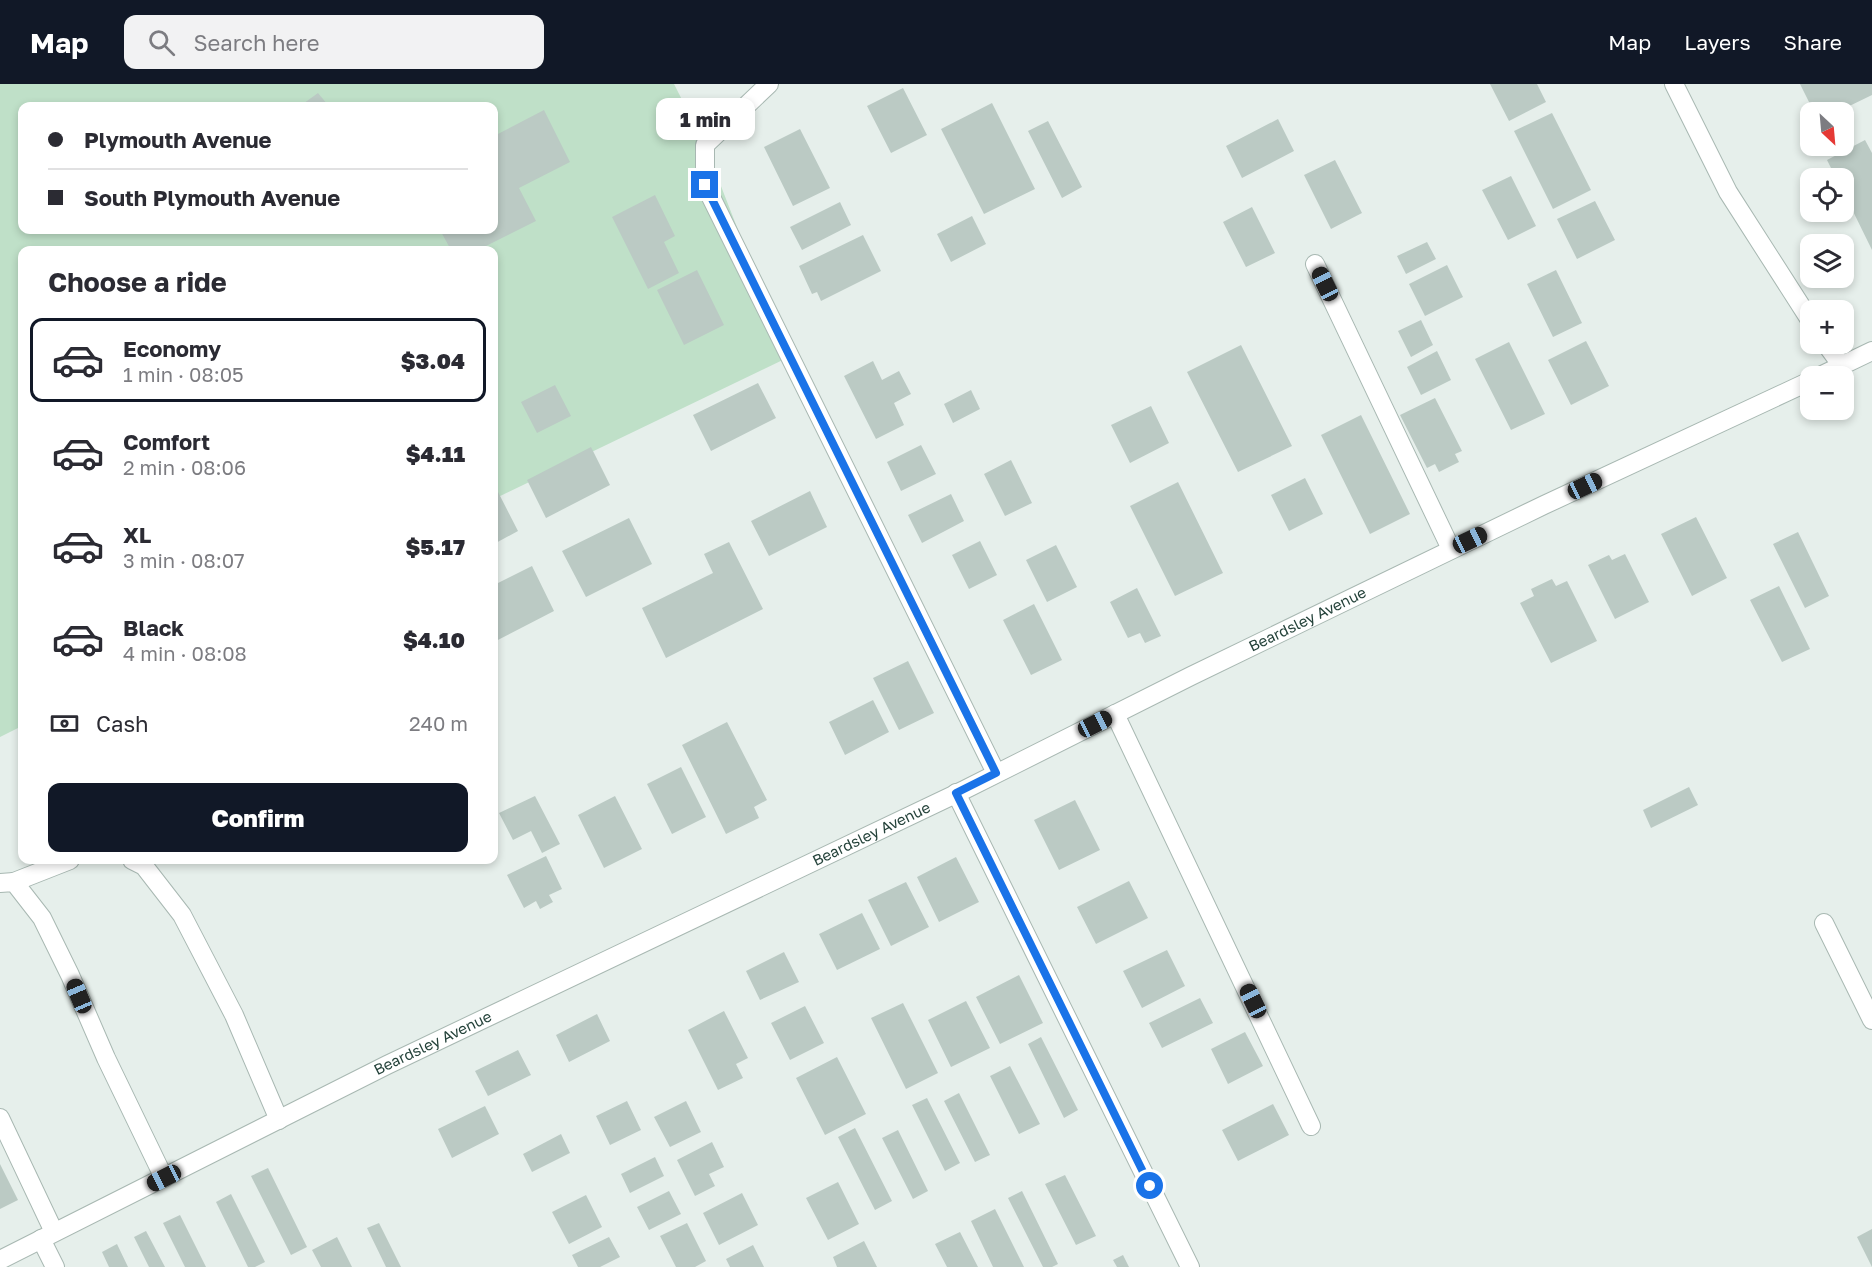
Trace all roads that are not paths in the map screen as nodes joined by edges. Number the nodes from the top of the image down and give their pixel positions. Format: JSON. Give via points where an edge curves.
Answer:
{"nodes":[{"id":1,"x":768,"y":84,"type":"edge"},
{"id":2,"x":1674,"y":84,"type":"edge"},
{"id":3,"x":1315,"y":264,"type":"dead end"},
{"id":4,"x":1800,"y":304,"type":"edge"},
{"id":5,"x":1872,"y":351,"type":"edge"},
{"id":6,"x":1833,"y":354,"type":"edge"},
{"id":7,"x":1842,"y":366,"type":"joint"},
{"id":8,"x":1800,"y":386,"type":"edge"},
{"id":9,"x":1451,"y":549,"type":"junction"},
{"id":10,"x":1115,"y":714,"type":"junction"},
{"id":11,"x":996,"y":773,"type":"junction"},
{"id":12,"x":956,"y":793,"type":"junction"},
{"id":13,"x":59,"y":864,"type":"edge"},
{"id":14,"x":140,"y":864,"type":"edge"},
{"id":15,"x":7,"y":882,"type":"edge"},
{"id":16,"x":1824,"y":923,"type":"dead end"},
{"id":17,"x":1872,"y":1020,"type":"edge"},
{"id":18,"x":0,"y":1118,"type":"edge"},
{"id":19,"x":279,"y":1120,"type":"junction"},
{"id":20,"x":1311,"y":1126,"type":"dead end"},
{"id":21,"x":164,"y":1178,"type":"junction"},
{"id":22,"x":48,"y":1236,"type":"junction"},
{"id":23,"x":0,"y":1260,"type":"edge"},
{"id":24,"x":55,"y":1267,"type":"edge"},
{"id":25,"x":1190,"y":1267,"type":"edge"}],
"edges":[{"from":1,"to":11,"type":"street","via":[[705,145],[705,185]]},
{"from":2,"to":4,"type":"street","via":[[1728,192]]},
{"from":3,"to":9,"type":"street"},
{"from":5,"to":7,"type":"street"},
{"from":6,"to":7,"type":"street"},
{"from":8,"to":9,"type":"street","name":"Beardsley Avenue"},
{"from":9,"to":10,"type":"street","name":"Beardsley Avenue"},
{"from":10,"to":11,"type":"street","name":"Beardsley Avenue"},
{"from":10,"to":20,"type":"street"},
{"from":11,"to":12,"type":"street","name":"Beardsley Avenue"},
{"from":12,"to":19,"type":"street","name":"Beardsley Avenue"},
{"from":12,"to":25,"type":"street"},
{"from":13,"to":15,"type":"street"},
{"from":14,"to":19,"type":"street","via":[[183,915],[234,1015]]},
{"from":15,"to":21,"type":"street","via":[[42,918]]},
{"from":16,"to":17,"type":"street"},
{"from":18,"to":22,"type":"street"},
{"from":19,"to":21,"type":"street","name":"Beardsley Avenue"},
{"from":21,"to":22,"type":"street","name":"Beardsley Avenue"},
{"from":22,"to":23,"type":"street","name":"Beardsley Avenue"},
{"from":22,"to":24,"type":"street"}]}
